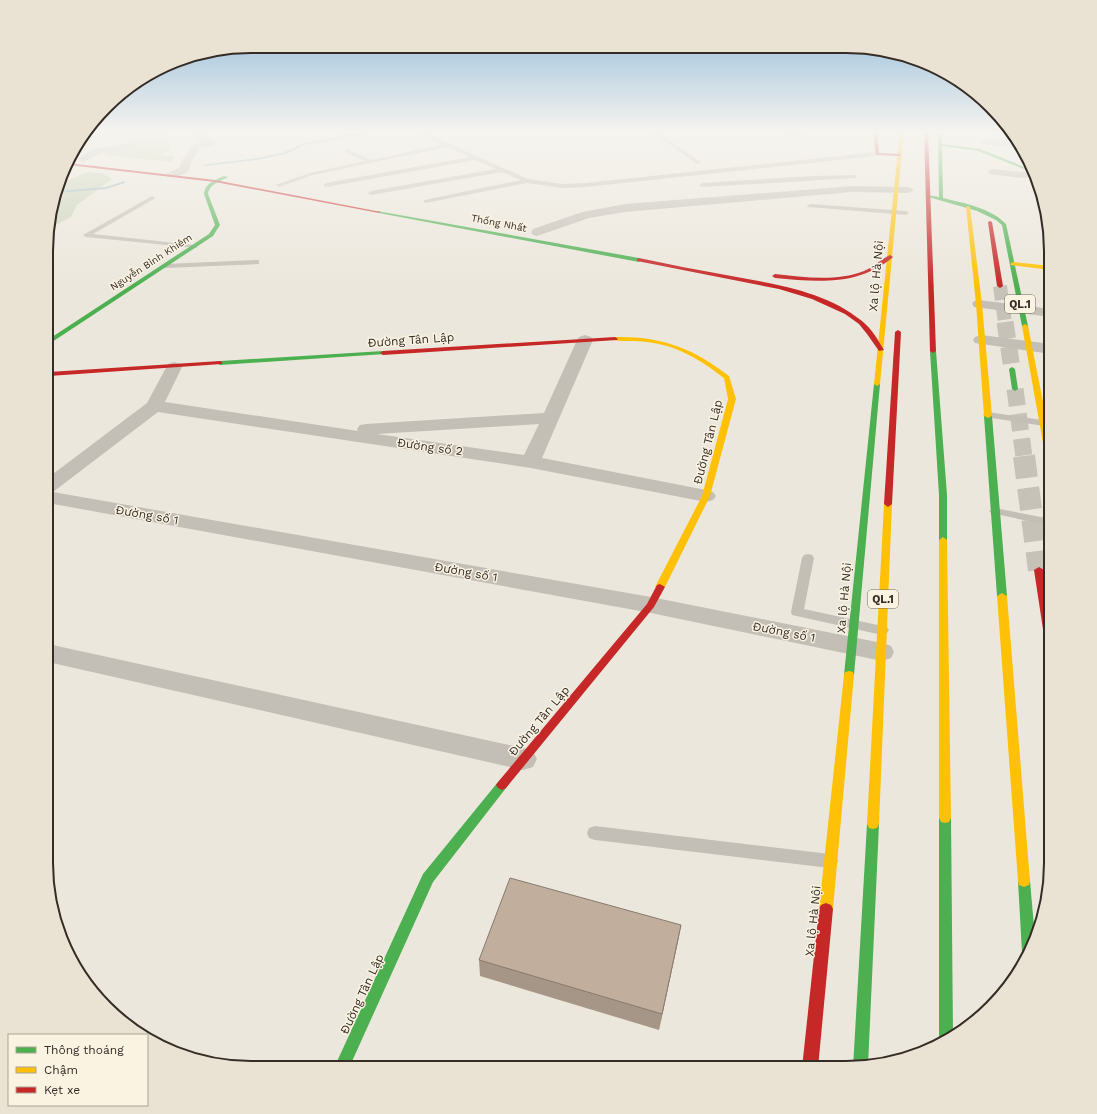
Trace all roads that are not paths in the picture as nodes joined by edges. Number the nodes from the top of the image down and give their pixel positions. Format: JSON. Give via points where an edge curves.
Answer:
{"nodes":[{"id":1,"x":213,"y":183,"type":"edge"},
{"id":2,"x":226,"y":183,"type":"edge"},
{"id":3,"x":268,"y":183,"type":"edge"},
{"id":4,"x":285,"y":183,"type":"edge"},
{"id":5,"x":337,"y":183,"type":"edge"},
{"id":6,"x":431,"y":183,"type":"edge"},
{"id":7,"x":517,"y":183,"type":"edge"},
{"id":8,"x":541,"y":183,"type":"edge"},
{"id":9,"x":605,"y":183,"type":"edge"},
{"id":10,"x":732,"y":183,"type":"edge"},
{"id":11,"x":853,"y":183,"type":"edge"},
{"id":12,"x":903,"y":183,"type":"edge"},
{"id":13,"x":927,"y":183,"type":"edge"},
{"id":14,"x":941,"y":183,"type":"edge"},
{"id":15,"x":279,"y":185,"type":"junction"},
{"id":16,"x":326,"y":185,"type":"dead end"},
{"id":17,"x":702,"y":185,"type":"dead end"},
{"id":18,"x":852,"y":189,"type":"junction"},
{"id":19,"x":371,"y":194,"type":"dead end"},
{"id":20,"x":927,"y":196,"type":"junction"},
{"id":21,"x":152,"y":198,"type":"dead end"},
{"id":22,"x":941,"y":198,"type":"junction"},
{"id":23,"x":905,"y":199,"type":"junction"},
{"id":24,"x":426,"y":201,"type":"dead end"},
{"id":25,"x":810,"y":206,"type":"dead end"},
{"id":26,"x":968,"y":207,"type":"junction"},
{"id":27,"x":894,"y":212,"type":"junction"},
{"id":28,"x":989,"y":214,"type":"junction"},
{"id":29,"x":537,"y":232,"type":"junction"},
{"id":30,"x":194,"y":247,"type":"junction"},
{"id":31,"x":890,"y":257,"type":"junction"},
{"id":32,"x":256,"y":262,"type":"dead end"},
{"id":33,"x":700,"y":262,"type":"dead end"},
{"id":34,"x":1013,"y":264,"type":"junction"},
{"id":35,"x":165,"y":266,"type":"junction"},
{"id":36,"x":1044,"y":267,"type":"edge"},
{"id":37,"x":761,"y":278,"type":"junction"},
{"id":38,"x":1000,"y":286,"type":"tunnel mouth"},
{"id":39,"x":979,"y":304,"type":"junction"},
{"id":40,"x":1021,"y":309,"type":"junction"},
{"id":41,"x":1044,"y":312,"type":"edge"},
{"id":42,"x":899,"y":320,"type":"dead end"},
{"id":43,"x":53,"y":336,"type":"edge"},
{"id":44,"x":585,"y":340,"type":"junction"},
{"id":45,"x":981,"y":340,"type":"junction"},
{"id":46,"x":1028,"y":346,"type":"junction"},
{"id":47,"x":1044,"y":348,"type":"edge"},
{"id":48,"x":881,"y":350,"type":"junction"},
{"id":49,"x":174,"y":368,"type":"junction"},
{"id":50,"x":1012,"y":369,"type":"tunnel mouth"},
{"id":51,"x":53,"y":374,"type":"edge"},
{"id":52,"x":1015,"y":390,"type":"tunnel mouth"},
{"id":53,"x":154,"y":406,"type":"junction"},
{"id":54,"x":1044,"y":411,"type":"edge"},
{"id":55,"x":988,"y":415,"type":"junction"},
{"id":56,"x":549,"y":418,"type":"junction"},
{"id":57,"x":1044,"y":423,"type":"edge"},
{"id":58,"x":325,"y":432,"type":"junction"},
{"id":59,"x":881,"y":444,"type":"junction"},
{"id":60,"x":531,"y":462,"type":"junction"},
{"id":61,"x":53,"y":483,"type":"edge"},
{"id":62,"x":706,"y":496,"type":"junction"},
{"id":63,"x":53,"y":498,"type":"edge"},
{"id":64,"x":996,"y":511,"type":"junction"},
{"id":65,"x":1044,"y":521,"type":"edge"},
{"id":66,"x":808,"y":558,"type":"dead end"},
{"id":67,"x":1039,"y":570,"type":"tunnel mouth"},
{"id":68,"x":1044,"y":603,"type":"edge"},
{"id":69,"x":651,"y":605,"type":"junction"},
{"id":70,"x":882,"y":630,"type":"junction"},
{"id":71,"x":853,"y":636,"type":"junction"},
{"id":72,"x":882,"y":652,"type":"junction"},
{"id":73,"x":53,"y":654,"type":"edge"},
{"id":74,"x":523,"y":759,"type":"junction"},
{"id":75,"x":595,"y":833,"type":"dead end"},
{"id":76,"x":831,"y":862,"type":"junction"},
{"id":77,"x":1028,"y":941,"type":"edge"},
{"id":78,"x":946,"y":1033,"type":"edge"},
{"id":79,"x":344,"y":1061,"type":"edge"},
{"id":80,"x":811,"y":1061,"type":"edge"},
{"id":81,"x":860,"y":1061,"type":"edge"}],
"edges":[{"from":1,"to":30,"type":"main road","name":"Nguyễn Bỉnh Khiêm","via":[[206,189],[206,194],[218,225],[212,235]]},
{"from":2,"to":37,"type":"main road","name":"Thống Nhất"},
{"from":3,"to":15,"type":"main road","name":"Thống Nhất"},
{"from":4,"to":15,"type":"lane"},
{"from":5,"to":16,"type":"lane"},
{"from":6,"to":19,"type":"lane"},
{"from":7,"to":24,"type":"lane"},
{"from":8,"to":9,"type":"lane","via":[[563,186]]},
{"from":10,"to":17,"type":"lane"},
{"from":11,"to":18,"type":"lane"},
{"from":12,"to":23,"type":"main road","name":"Xa lộ Hà Nội","number":"QL.1"},
{"from":13,"to":20,"type":"main road"},
{"from":14,"to":22,"type":"main road"},
{"from":15,"to":29,"type":"main road","name":"Thống Nhất"},
{"from":18,"to":23,"type":"street"},
{"from":18,"to":29,"type":"street","via":[[624,208],[586,215]]},
{"from":20,"to":22,"type":"main road"},
{"from":20,"to":78,"type":"main road","via":[[933,366],[943,495]]},
{"from":21,"to":30,"type":"lane","via":[[86,235]]},
{"from":22,"to":26,"type":"main road","number":"QL.1"},
{"from":23,"to":27,"type":"main road","name":"Xa lộ Hà Nội","number":"QL.1"},
{"from":23,"to":27,"type":"lane"},
{"from":25,"to":27,"type":"lane"},
{"from":26,"to":28,"type":"main road","number":"QL.1"},
{"from":26,"to":39,"type":"main road"},
{"from":27,"to":31,"type":"main road","name":"Xa lộ Hà Nội","number":"QL.1"},
{"from":28,"to":34,"type":"main road","number":"QL.1","via":[[1004,224]]},
{"from":28,"to":38,"type":"main road","number":"QL.1"},
{"from":29,"to":33,"type":"main road","name":"Thống Nhất"},
{"from":30,"to":35,"type":"main road","name":"Nguyễn Bỉnh Khiêm"},
{"from":31,"to":37,"type":"main road","name":"Thống Nhất","via":[[875,269],[845,277]]},
{"from":31,"to":48,"type":"main road","name":"Xa lộ Hà Nội","number":"QL.1","via":[[889,303]]},
{"from":32,"to":35,"type":"lane"},
{"from":34,"to":36,"type":"main road"},
{"from":34,"to":40,"type":"main road","number":"QL.1"},
{"from":35,"to":43,"type":"main road","name":"Nguyễn Bỉnh Khiêm"},
{"from":37,"to":48,"type":"main road","name":"Thống Nhất","via":[[838,309],[861,324]]},
{"from":39,"to":40,"type":"street"},
{"from":39,"to":45,"type":"main road"},
{"from":40,"to":41,"type":"street"},
{"from":40,"to":46,"type":"main road","number":"QL.1"},
{"from":42,"to":59,"type":"main road","name":"Xa lộ Hà Nội","number":"QL.1"},
{"from":44,"to":49,"type":"main road","name":"Đường Tân Lập"},
{"from":44,"to":56,"type":"street"},
{"from":44,"to":62,"type":"main road","name":"Đường Tân Lập","via":[[639,338],[670,344],[692,352],[727,377],[732,399]]},
{"from":45,"to":46,"type":"street"},
{"from":45,"to":55,"type":"main road"},
{"from":46,"to":47,"type":"street"},
{"from":46,"to":54,"type":"main road","number":"QL.1"},
{"from":48,"to":59,"type":"main road","name":"Xa lộ Hà Nội","number":"QL.1"},
{"from":49,"to":51,"type":"main road","name":"Đường Tân Lập"},
{"from":49,"to":53,"type":"street"},
{"from":50,"to":52,"type":"main road"},
{"from":53,"to":58,"type":"street","name":"Đường số 2"},
{"from":53,"to":61,"type":"street"},
{"from":55,"to":57,"type":"lane"},
{"from":55,"to":64,"type":"main road"},
{"from":56,"to":58,"type":"street"},
{"from":56,"to":60,"type":"street"},
{"from":58,"to":60,"type":"street","name":"Đường số 2"},
{"from":59,"to":70,"type":"main road","name":"Xa lộ Hà Nội","number":"QL.1"},
{"from":59,"to":71,"type":"main road","name":"Xa lộ Hà Nội","number":"QL.1"},
{"from":60,"to":62,"type":"street","name":"Đường số 2"},
{"from":62,"to":69,"type":"main road","name":"Đường Tân Lập"},
{"from":63,"to":69,"type":"street","name":"Đường số 1"},
{"from":64,"to":65,"type":"lane"},
{"from":64,"to":77,"type":"main road"},
{"from":66,"to":71,"type":"lane","via":[[797,612]]},
{"from":67,"to":68,"type":"main road"},
{"from":69,"to":71,"type":"street","name":"Đường số 1"},
{"from":69,"to":74,"type":"main road","name":"Đường Tân Lập"},
{"from":70,"to":71,"type":"lane"},
{"from":70,"to":72,"type":"main road","name":"Xa lộ Hà Nội","number":"QL.1"},
{"from":71,"to":72,"type":"street","name":"Đường số 1"},
{"from":71,"to":76,"type":"main road","name":"Xa lộ Hà Nội","number":"QL.1"},
{"from":72,"to":81,"type":"main road","name":"Xa lộ Hà Nội","number":"QL.1"},
{"from":73,"to":74,"type":"street"},
{"from":74,"to":79,"type":"main road","name":"Đường Tân Lập","via":[[428,878]]},
{"from":75,"to":76,"type":"lane"},
{"from":76,"to":80,"type":"main road","name":"Xa lộ Hà Nội","number":"QL.1"}]}
